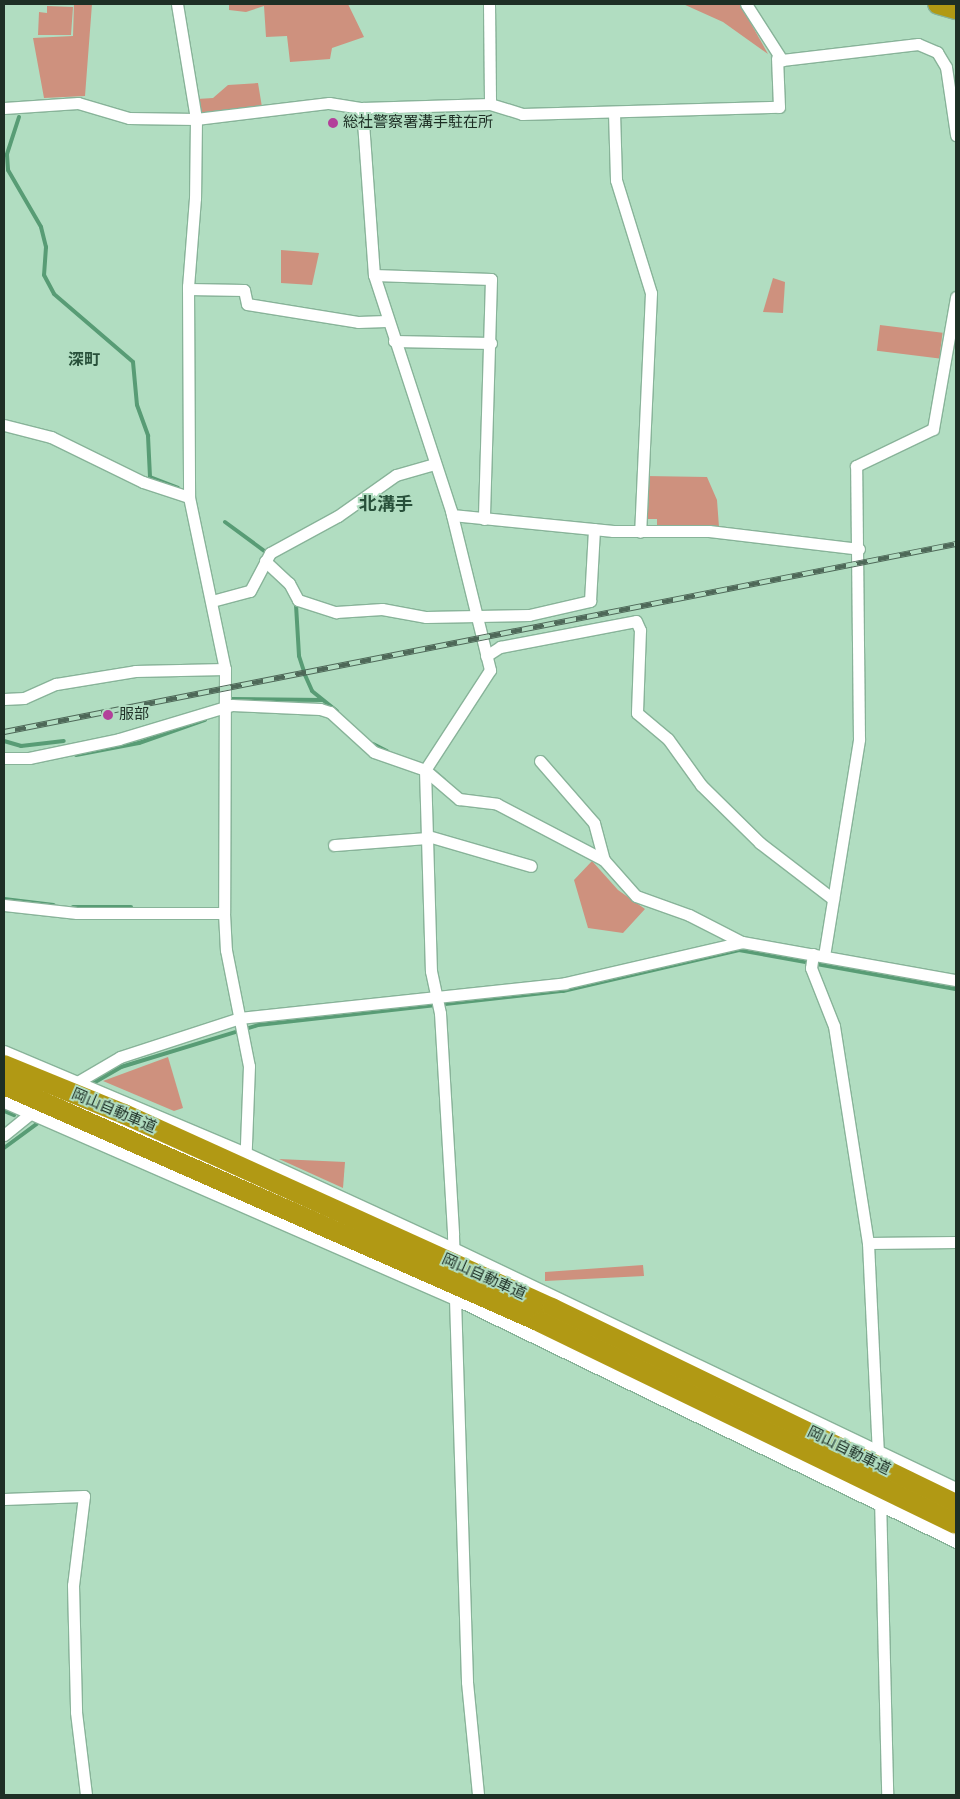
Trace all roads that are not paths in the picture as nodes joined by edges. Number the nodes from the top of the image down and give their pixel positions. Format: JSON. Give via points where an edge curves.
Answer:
{"nodes":[{"id":1,"x":177,"y":4,"type":"edge"},
{"id":2,"x":489,"y":4,"type":"edge"},
{"id":3,"x":746,"y":4,"type":"edge"},
{"id":4,"x":938,"y":4,"type":"edge"},
{"id":5,"x":956,"y":9,"type":"edge"},
{"id":6,"x":777,"y":58,"type":"junction"},
{"id":7,"x":490,"y":104,"type":"junction"},
{"id":8,"x":4,"y":108,"type":"edge"},
{"id":9,"x":362,"y":108,"type":"junction"},
{"id":10,"x":614,"y":112,"type":"junction"},
{"id":11,"x":196,"y":119,"type":"junction"},
{"id":12,"x":956,"y":134,"type":"edge"},
{"id":13,"x":374,"y":275,"type":"junction"},
{"id":14,"x":188,"y":289,"type":"junction"},
{"id":15,"x":956,"y":297,"type":"edge"},
{"id":16,"x":386,"y":321,"type":"junction"},
{"id":17,"x":394,"y":341,"type":"junction"},
{"id":18,"x":491,"y":343,"type":"junction"},
{"id":19,"x":4,"y":425,"type":"edge"},
{"id":20,"x":434,"y":464,"type":"junction"},
{"id":21,"x":189,"y":497,"type":"junction"},
{"id":22,"x":452,"y":515,"type":"junction"},
{"id":23,"x":484,"y":519,"type":"junction"},
{"id":24,"x":594,"y":529,"type":"junction"},
{"id":25,"x":640,"y":532,"type":"junction"},
{"id":26,"x":859,"y":549,"type":"junction"},
{"id":27,"x":265,"y":561,"type":"junction"},
{"id":28,"x":212,"y":600,"type":"junction"},
{"id":29,"x":476,"y":617,"type":"junction"},
{"id":30,"x":486,"y":656,"type":"junction"},
{"id":31,"x":224,"y":670,"type":"junction"},
{"id":32,"x":4,"y":699,"type":"edge"},
{"id":33,"x":221,"y":706,"type":"junction"},
{"id":34,"x":4,"y":758,"type":"edge"},
{"id":35,"x":540,"y":761,"type":"dead end"},
{"id":36,"x":427,"y":767,"type":"junction"},
{"id":37,"x":428,"y":837,"type":"junction"},
{"id":38,"x":334,"y":846,"type":"dead end"},
{"id":39,"x":604,"y":860,"type":"junction"},
{"id":40,"x":531,"y":866,"type":"dead end"},
{"id":41,"x":834,"y":899,"type":"junction"},
{"id":42,"x":4,"y":905,"type":"edge"},
{"id":43,"x":224,"y":913,"type":"junction"},
{"id":44,"x":742,"y":942,"type":"junction"},
{"id":45,"x":815,"y":959,"type":"junction"},
{"id":46,"x":956,"y":980,"type":"edge"},
{"id":47,"x":438,"y":999,"type":"junction"},
{"id":48,"x":243,"y":1025,"type":"junction"},
{"id":49,"x":4,"y":1051,"type":"edge"},
{"id":50,"x":4,"y":1065,"type":"edge"},
{"id":51,"x":86,"y":1084,"type":"junction"},
{"id":52,"x":4,"y":1085,"type":"edge"},
{"id":53,"x":4,"y":1102,"type":"edge"},
{"id":54,"x":41,"y":1116,"type":"junction"},
{"id":55,"x":4,"y":1135,"type":"edge"},
{"id":56,"x":246,"y":1153,"type":"junction"},
{"id":57,"x":243,"y":1203,"type":"junction"},
{"id":58,"x":956,"y":1242,"type":"edge"},
{"id":59,"x":868,"y":1243,"type":"junction"},
{"id":60,"x":453,"y":1248,"type":"junction"},
{"id":61,"x":455,"y":1300,"type":"junction"},
{"id":62,"x":878,"y":1449,"type":"junction"},
{"id":63,"x":956,"y":1488,"type":"edge"},
{"id":64,"x":4,"y":1499,"type":"edge"},
{"id":65,"x":880,"y":1503,"type":"junction"},
{"id":66,"x":956,"y":1504,"type":"edge"},
{"id":67,"x":956,"y":1524,"type":"edge"},
{"id":68,"x":956,"y":1542,"type":"edge"},
{"id":69,"x":86,"y":1795,"type":"edge"},
{"id":70,"x":478,"y":1795,"type":"edge"},
{"id":71,"x":886,"y":1795,"type":"edge"}],
"edges":[{"from":1,"to":11,"type":"street"},
{"from":2,"to":7,"type":"street"},
{"from":3,"to":6,"type":"street"},
{"from":4,"to":5,"type":"highway"},
{"from":6,"to":10,"type":"street","via":[[780,107]]},
{"from":6,"to":12,"type":"street","via":[[926,47],[937,52],[946,67]]},
{"from":7,"to":9,"type":"street"},
{"from":7,"to":10,"type":"street","via":[[522,114]]},
{"from":8,"to":11,"type":"street","via":[[78,103],[129,118]]},
{"from":9,"to":11,"type":"street","via":[[329,103]]},
{"from":9,"to":13,"type":"street"},
{"from":10,"to":25,"type":"street","via":[[616,180],[651,293]]},
{"from":11,"to":14,"type":"street","via":[[196,198]]},
{"from":13,"to":16,"type":"street"},
{"from":13,"to":18,"type":"street","via":[[491,279]]},
{"from":14,"to":16,"type":"street","via":[[244,290],[247,304],[358,322]]},
{"from":14,"to":21,"type":"street"},
{"from":15,"to":26,"type":"street","via":[[933,429],[856,466]]},
{"from":16,"to":17,"type":"street"},
{"from":17,"to":18,"type":"street"},
{"from":17,"to":20,"type":"street"},
{"from":18,"to":23,"type":"street"},
{"from":19,"to":21,"type":"street","via":[[51,437],[143,482]]},
{"from":20,"to":22,"type":"street"},
{"from":20,"to":27,"type":"street","via":[[396,476],[338,516],[270,553]]},
{"from":21,"to":28,"type":"street"},
{"from":22,"to":23,"type":"street"},
{"from":22,"to":29,"type":"street"},
{"from":23,"to":24,"type":"street"},
{"from":24,"to":25,"type":"street"},
{"from":24,"to":29,"type":"street","via":[[590,601],[528,615]]},
{"from":25,"to":26,"type":"street","via":[[709,531]]},
{"from":26,"to":41,"type":"street","via":[[859,739]]},
{"from":27,"to":28,"type":"street","via":[[250,591]]},
{"from":27,"to":29,"type":"street","via":[[280,573],[298,600],[321,608],[382,609],[426,618]]},
{"from":28,"to":31,"type":"street"},
{"from":29,"to":30,"type":"street"},
{"from":30,"to":36,"type":"street","via":[[490,670]]},
{"from":30,"to":41,"type":"street","via":[[500,647],[636,621],[640,630],[637,713],[668,739],[701,785],[760,843]]},
{"from":31,"to":32,"type":"street","via":[[135,671],[56,684],[24,698]]},
{"from":31,"to":33,"type":"street"},
{"from":33,"to":34,"type":"street","via":[[119,739],[29,758]]},
{"from":33,"to":36,"type":"street","via":[[271,705],[330,712],[374,752]]},
{"from":33,"to":43,"type":"street"},
{"from":35,"to":39,"type":"street","via":[[594,823]]},
{"from":36,"to":37,"type":"street"},
{"from":36,"to":39,"type":"street","via":[[459,799],[497,804]]},
{"from":37,"to":38,"type":"street"},
{"from":37,"to":40,"type":"street"},
{"from":37,"to":47,"type":"street","via":[[431,971]]},
{"from":39,"to":44,"type":"street","via":[[642,900],[688,915]]},
{"from":41,"to":45,"type":"street"},
{"from":42,"to":43,"type":"street","via":[[77,913]]},
{"from":43,"to":48,"type":"street","via":[[226,950]]},
{"from":44,"to":45,"type":"street"},
{"from":44,"to":47,"type":"street","via":[[565,983]]},
{"from":45,"to":46,"type":"street"},
{"from":45,"to":59,"type":"street","via":[[834,1026]]},
{"from":47,"to":48,"type":"street"},
{"from":47,"to":60,"type":"street"},
{"from":48,"to":51,"type":"street","via":[[120,1057]]},
{"from":48,"to":56,"type":"street","via":[[250,1102]]},
{"from":49,"to":51,"type":"street"},
{"from":50,"to":66,"type":"highway","name":"岡山自動車道","bridge":true,"via":[[124,1114],[534,1300]]},
{"from":51,"to":54,"type":"street"},
{"from":51,"to":56,"type":"street"},
{"from":52,"to":67,"type":"highway","name":"岡山自動車道","bridge":true,"via":[[125,1135],[540,1322]]},
{"from":53,"to":54,"type":"street"},
{"from":54,"to":55,"type":"street"},
{"from":54,"to":57,"type":"street"},
{"from":56,"to":57,"type":"street"},
{"from":56,"to":60,"type":"street"},
{"from":57,"to":61,"type":"street"},
{"from":58,"to":59,"type":"street"},
{"from":59,"to":62,"type":"street"},
{"from":60,"to":61,"type":"street"},
{"from":60,"to":62,"type":"street"},
{"from":61,"to":65,"type":"street"},
{"from":61,"to":70,"type":"street","via":[[467,1682]]},
{"from":62,"to":63,"type":"street"},
{"from":62,"to":65,"type":"street"},
{"from":64,"to":69,"type":"street","via":[[84,1496],[73,1585],[76,1712]]},
{"from":65,"to":68,"type":"street"},
{"from":65,"to":71,"type":"street"}]}
